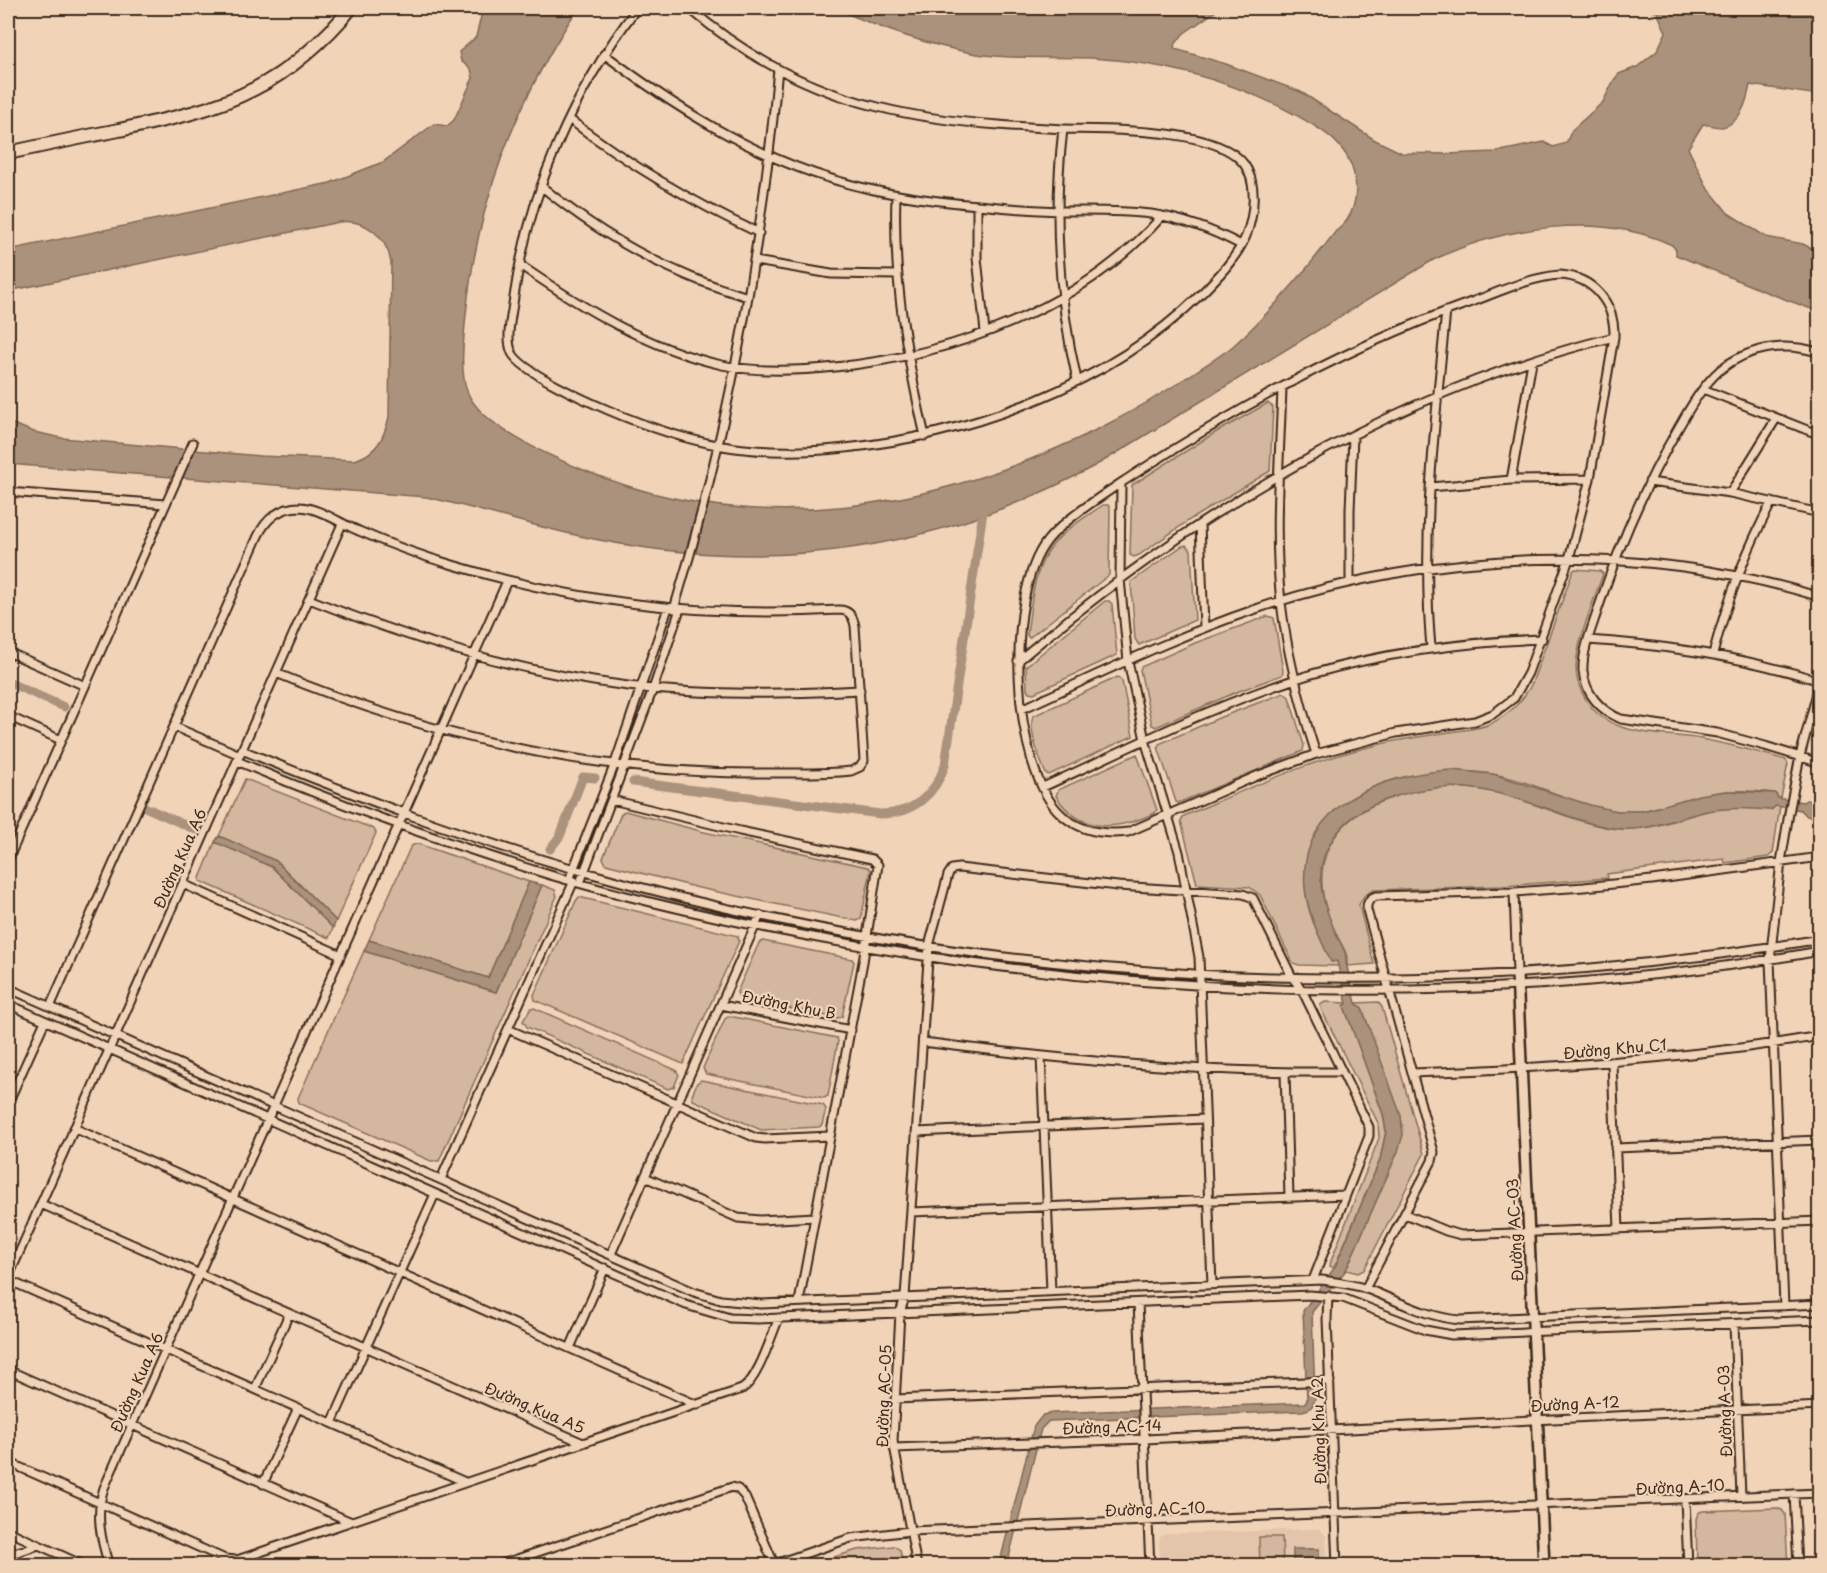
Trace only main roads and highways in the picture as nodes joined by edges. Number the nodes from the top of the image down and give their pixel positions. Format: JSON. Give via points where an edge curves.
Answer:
{"nodes":[{"id":1,"x":351,"y":8,"type":"edge"},
{"id":2,"x":8,"y":153,"type":"edge"}],
"edges":[{"from":1,"to":2,"type":"highway","via":[[320,41],[256,89],[170,119]]}]}
